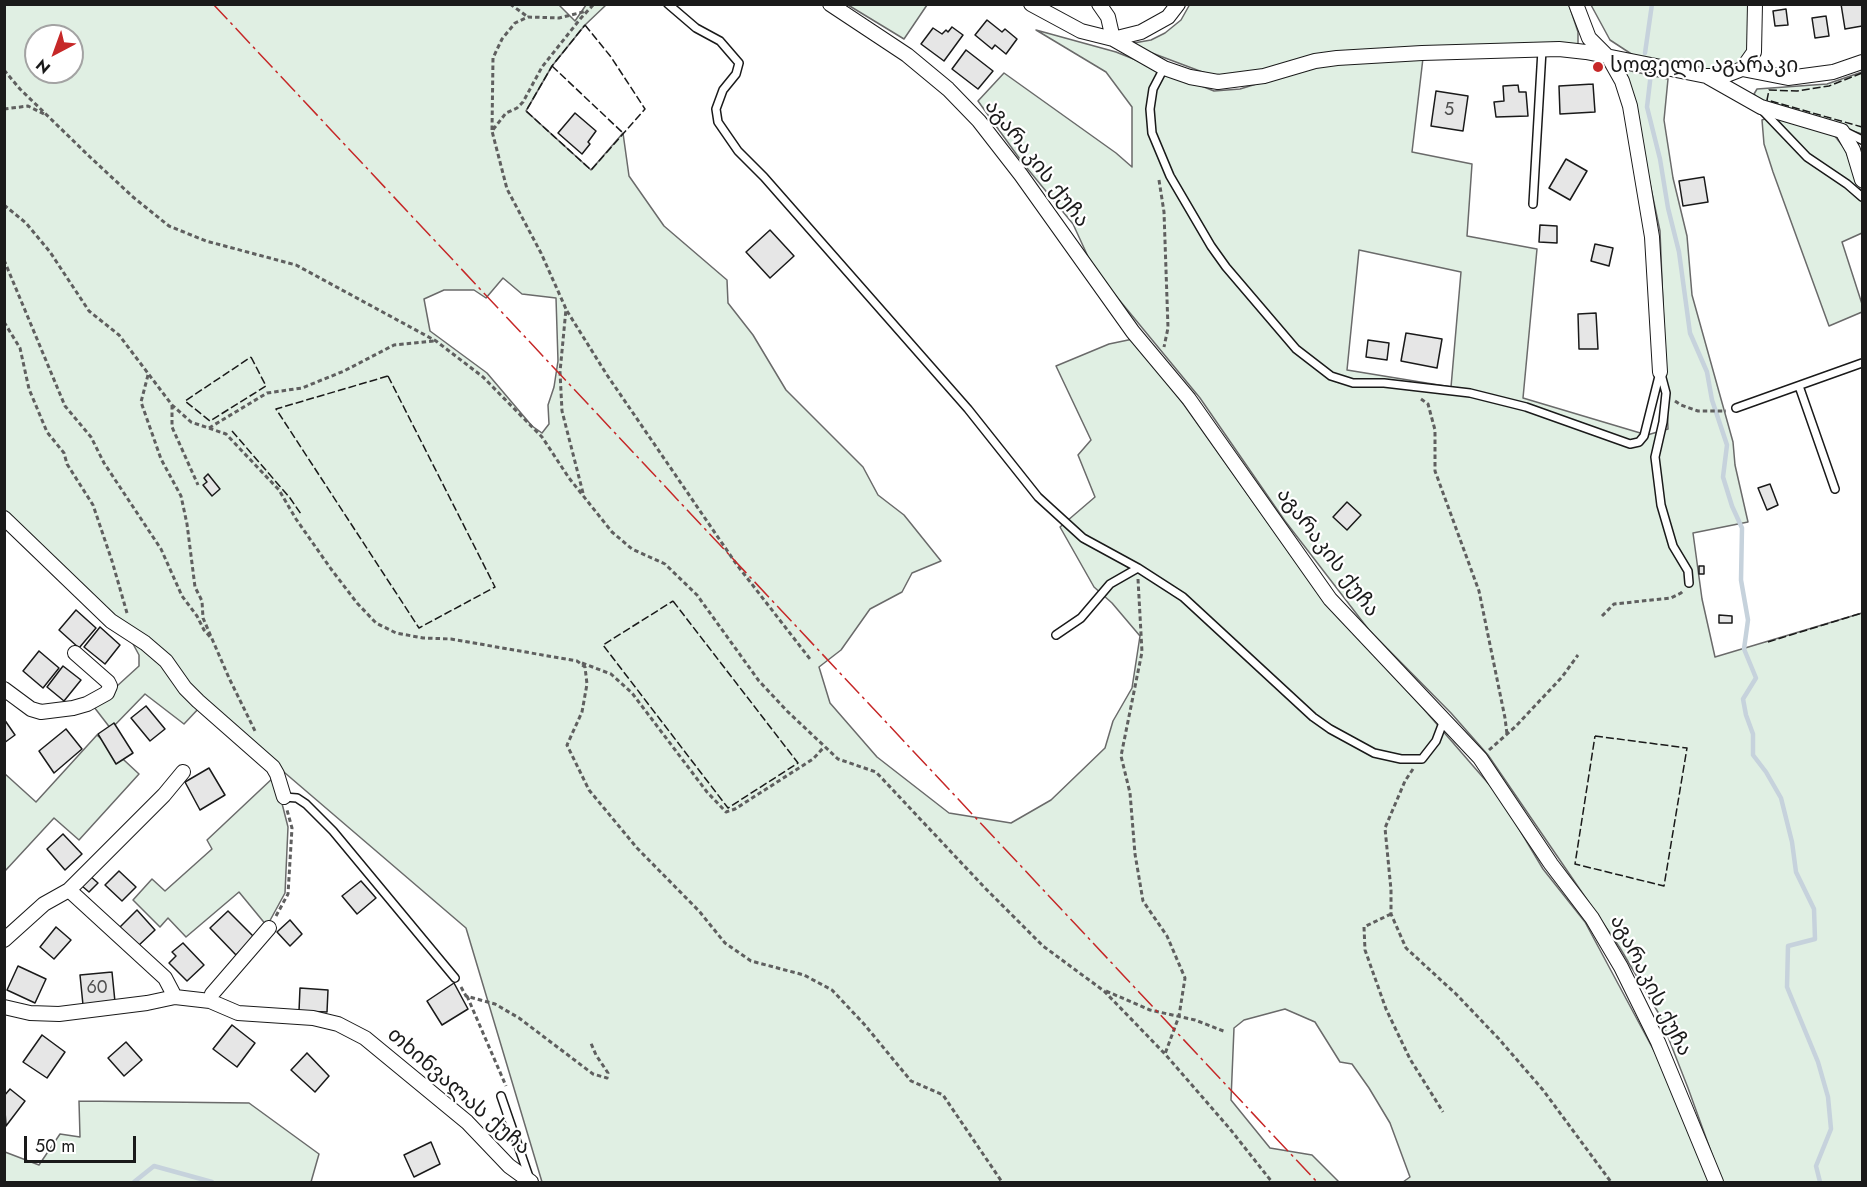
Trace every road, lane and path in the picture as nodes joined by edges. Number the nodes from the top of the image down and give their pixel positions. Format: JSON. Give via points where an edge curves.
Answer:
{"nodes":[{"id":1,"x":510,"y":4,"type":"edge"},
{"id":2,"x":594,"y":4,"type":"edge"},
{"id":3,"x":668,"y":4,"type":"edge"},
{"id":4,"x":830,"y":4,"type":"edge"},
{"id":5,"x":1031,"y":4,"type":"edge"},
{"id":6,"x":1099,"y":4,"type":"edge"},
{"id":7,"x":1178,"y":4,"type":"edge"},
{"id":8,"x":1576,"y":4,"type":"edge"},
{"id":9,"x":1755,"y":4,"type":"edge"},
{"id":10,"x":589,"y":10,"type":"junction"},
{"id":11,"x":528,"y":17,"type":"junction"},
{"id":12,"x":1113,"y":39,"type":"junction"},
{"id":13,"x":1542,"y":50,"type":"junction"},
{"id":14,"x":1609,"y":58,"type":"junction"},
{"id":15,"x":1863,"y":63,"type":"edge"},
{"id":16,"x":1164,"y":68,"type":"junction"},
{"id":17,"x":1742,"y":69,"type":"junction"},
{"id":18,"x":4,"y":70,"type":"edge"},
{"id":19,"x":1706,"y":76,"type":"junction"},
{"id":20,"x":1756,"y":104,"type":"junction"},
{"id":21,"x":4,"y":109,"type":"edge"},
{"id":22,"x":53,"y":119,"type":"junction"},
{"id":23,"x":492,"y":131,"type":"junction"},
{"id":24,"x":1842,"y":131,"type":"junction"},
{"id":25,"x":1863,"y":140,"type":"edge"},
{"id":26,"x":1159,"y":178,"type":"dead end"},
{"id":27,"x":1863,"y":180,"type":"edge"},
{"id":28,"x":1863,"y":197,"type":"edge"},
{"id":29,"x":1533,"y":204,"type":"dead end"},
{"id":30,"x":4,"y":205,"type":"edge"},
{"id":31,"x":4,"y":260,"type":"edge"},
{"id":32,"x":566,"y":309,"type":"junction"},
{"id":33,"x":4,"y":322,"type":"edge"},
{"id":34,"x":436,"y":341,"type":"junction"},
{"id":35,"x":1160,"y":363,"type":"junction"},
{"id":36,"x":1863,"y":363,"type":"edge"},
{"id":37,"x":1660,"y":372,"type":"junction"},
{"id":38,"x":148,"y":375,"type":"junction"},
{"id":39,"x":1406,"y":386,"type":"junction"},
{"id":40,"x":1799,"y":386,"type":"junction"},
{"id":41,"x":1666,"y":393,"type":"junction"},
{"id":42,"x":172,"y":405,"type":"junction"},
{"id":43,"x":1736,"y":408,"type":"joint"},
{"id":44,"x":209,"y":428,"type":"junction"},
{"id":45,"x":198,"y":485,"type":"dead end"},
{"id":46,"x":1835,"y":489,"type":"dead end"},
{"id":47,"x":584,"y":495,"type":"junction"},
{"id":48,"x":4,"y":518,"type":"edge"},
{"id":49,"x":1138,"y":568,"type":"junction"},
{"id":50,"x":1689,"y":584,"type":"joint"},
{"id":51,"x":1602,"y":616,"type":"dead end"},
{"id":52,"x":133,"y":635,"type":"junction"},
{"id":53,"x":1056,"y":635,"type":"dead end"},
{"id":54,"x":212,"y":639,"type":"junction"},
{"id":55,"x":75,"y":653,"type":"dead end"},
{"id":56,"x":1578,"y":655,"type":"dead end"},
{"id":57,"x":810,"y":659,"type":"dead end"},
{"id":58,"x":577,"y":661,"type":"junction"},
{"id":59,"x":4,"y":689,"type":"edge"},
{"id":60,"x":1444,"y":720,"type":"junction"},
{"id":61,"x":1507,"y":734,"type":"junction"},
{"id":62,"x":259,"y":739,"type":"dead end"},
{"id":63,"x":824,"y":747,"type":"junction"},
{"id":64,"x":1480,"y":758,"type":"junction"},
{"id":65,"x":1422,"y":759,"type":"junction"},
{"id":66,"x":183,"y":772,"type":"dead end"},
{"id":67,"x":284,"y":797,"type":"junction"},
{"id":68,"x":69,"y":890,"type":"junction"},
{"id":69,"x":1391,"y":914,"type":"junction"},
{"id":70,"x":269,"y":928,"type":"joint"},
{"id":71,"x":4,"y":940,"type":"edge"},
{"id":72,"x":455,"y":978,"type":"joint"},
{"id":73,"x":1104,"y":991,"type":"junction"},
{"id":74,"x":466,"y":996,"type":"junction"},
{"id":75,"x":175,"y":997,"type":"junction"},
{"id":76,"x":210,"y":1001,"type":"junction"},
{"id":77,"x":4,"y":1007,"type":"edge"},
{"id":78,"x":1179,"y":1016,"type":"junction"},
{"id":79,"x":1226,"y":1032,"type":"dead end"},
{"id":80,"x":590,"y":1041,"type":"dead end"},
{"id":81,"x":1165,"y":1054,"type":"junction"},
{"id":82,"x":501,"y":1096,"type":"joint"},
{"id":83,"x":1443,"y":1112,"type":"dead end"},
{"id":84,"x":531,"y":1182,"type":"edge"},
{"id":85,"x":1002,"y":1182,"type":"edge"},
{"id":86,"x":1272,"y":1182,"type":"edge"},
{"id":87,"x":1611,"y":1182,"type":"edge"},
{"id":88,"x":1716,"y":1182,"type":"edge"}],
"edges":[{"from":1,"to":11,"type":"path"},
{"from":2,"to":10,"type":"path"},
{"from":3,"to":49,"type":"lane","via":[[696,28],[720,41],[739,63],[716,109],[718,123],[738,151],[968,409],[1038,497],[1083,538]]},
{"from":4,"to":35,"type":"street","name":"აგარაკის ქუჩა","via":[[907,55],[948,88],[1022,175],[1133,332]]},
{"from":5,"to":12,"type":"street","via":[[1081,31]]},
{"from":6,"to":12,"type":"street","via":[[1108,17]]},
{"from":7,"to":12,"type":"street","via":[[1168,17],[1141,33]]},
{"from":8,"to":14,"type":"street","via":[[1589,38]]},
{"from":9,"to":17,"type":"street","via":[[1754,52]]},
{"from":10,"to":11,"type":"path","via":[[559,18]]},
{"from":10,"to":23,"type":"path","via":[[542,66],[523,102],[506,113]]},
{"from":11,"to":23,"type":"path","via":[[515,23],[494,58]]},
{"from":12,"to":16,"type":"street"},
{"from":13,"to":14,"type":"street","via":[[1586,52]]},
{"from":13,"to":16,"type":"street","via":[[1326,59],[1264,76],[1218,82]]},
{"from":13,"to":29,"type":"lane"},
{"from":14,"to":19,"type":"street"},
{"from":14,"to":37,"type":"street","via":[[1630,106],[1652,237]]},
{"from":15,"to":17,"type":"street","via":[[1788,78]]},
{"from":16,"to":39,"type":"lane","via":[[1153,89],[1152,133],[1170,176],[1226,267],[1296,349],[1331,376],[1353,383]]},
{"from":17,"to":19,"type":"street","via":[[1724,76]]},
{"from":18,"to":22,"type":"path"},
{"from":19,"to":20,"type":"street"},
{"from":20,"to":24,"type":"street"},
{"from":20,"to":28,"type":"lane","via":[[1807,157]]},
{"from":21,"to":22,"type":"path","via":[[28,106]]},
{"from":22,"to":34,"type":"path","via":[[133,197],[169,226],[206,241],[296,265]]},
{"from":23,"to":32,"type":"path","via":[[507,189]]},
{"from":24,"to":25,"type":"lane"},
{"from":24,"to":27,"type":"street"},
{"from":26,"to":35,"type":"path","via":[[1168,328]]},
{"from":30,"to":38,"type":"path","via":[[26,223],[89,311],[119,335]]},
{"from":31,"to":54,"type":"path","via":[[65,406],[91,437],[161,549],[182,596]]},
{"from":32,"to":47,"type":"path","via":[[560,372],[562,411]]},
{"from":32,"to":57,"type":"path","via":[[736,565]]},
{"from":33,"to":52,"type":"path","via":[[20,348],[29,388],[47,432],[64,453],[93,505]]},
{"from":34,"to":44,"type":"path","via":[[394,345],[302,388],[267,393]]},
{"from":34,"to":47,"type":"path","via":[[483,377],[542,437]]},
{"from":35,"to":60,"type":"street","name":"აგარაკის ქუჩა","via":[[1330,599]]},
{"from":36,"to":40,"type":"lane"},
{"from":37,"to":39,"type":"lane","via":[[1644,436],[1630,444],[1526,407],[1470,393]]},
{"from":37,"to":41,"type":"lane"},
{"from":38,"to":42,"type":"path"},
{"from":38,"to":54,"type":"path","via":[[141,402],[161,459],[181,496],[195,587]]},
{"from":39,"to":61,"type":"path","via":[[1428,404],[1435,430],[1435,471],[1479,591]]},
{"from":40,"to":43,"type":"lane"},
{"from":40,"to":46,"type":"lane"},
{"from":41,"to":43,"type":"path","via":[[1681,405],[1698,411]]},
{"from":41,"to":50,"type":"lane","via":[[1655,457],[1661,505],[1673,546],[1688,571]]},
{"from":42,"to":44,"type":"path","via":[[191,422]]},
{"from":42,"to":45,"type":"path","via":[[172,427]]},
{"from":44,"to":58,"type":"path","via":[[226,434],[279,490],[331,569],[376,623],[396,633]]},
{"from":47,"to":63,"type":"path","via":[[612,532],[632,549],[665,564],[697,594],[759,681]]},
{"from":48,"to":52,"type":"street","via":[[111,621]]},
{"from":49,"to":53,"type":"lane","via":[[1110,584],[1081,618]]},
{"from":49,"to":65,"type":"lane","via":[[1183,597],[1330,729],[1374,753]]},
{"from":49,"to":78,"type":"path","via":[[1142,652],[1121,756],[1130,793],[1143,901],[1167,936],[1185,978]]},
{"from":50,"to":51,"type":"path","via":[[1671,598],[1614,604]]},
{"from":52,"to":67,"type":"street","via":[[166,661],[184,688],[273,767]]},
{"from":54,"to":62,"type":"path"},
{"from":55,"to":59,"type":"street","via":[[108,682],[107,693],[87,704],[41,712],[31,710]]},
{"from":56,"to":61,"type":"path"},
{"from":58,"to":63,"type":"path","via":[[611,675],[632,693],[726,812],[813,759]]},
{"from":58,"to":85,"type":"path","via":[[585,668],[587,684],[582,712],[567,746],[589,790],[725,943],[751,961],[804,975],[832,990],[911,1081],[942,1095]]},
{"from":60,"to":64,"type":"street","name":"აგარაკის ქუჩა"},
{"from":60,"to":65,"type":"lane","via":[[1436,741]]},
{"from":61,"to":64,"type":"path"},
{"from":63,"to":73,"type":"path","via":[[838,759],[876,772],[1043,946]]},
{"from":64,"to":88,"type":"street","name":"აგარაკის ქუჩა","via":[[1622,967]]},
{"from":65,"to":69,"type":"path","via":[[1405,781],[1385,828]]},
{"from":66,"to":68,"type":"street"},
{"from":67,"to":70,"type":"path","via":[[292,828],[288,894]]},
{"from":67,"to":72,"type":"lane","via":[[306,804],[333,831]]},
{"from":68,"to":71,"type":"street","via":[[44,904]]},
{"from":68,"to":75,"type":"street","via":[[165,978]]},
{"from":69,"to":83,"type":"path","via":[[1364,927],[1365,950],[1386,1009],[1410,1059]]},
{"from":69,"to":87,"type":"path","via":[[1406,948],[1499,1039],[1543,1090]]},
{"from":70,"to":76,"type":"street"},
{"from":72,"to":74,"type":"path"},
{"from":73,"to":78,"type":"path","via":[[1150,1010]]},
{"from":73,"to":81,"type":"path"},
{"from":74,"to":80,"type":"path","via":[[495,1004],[593,1074],[607,1078]]},
{"from":74,"to":82,"type":"path","via":[[508,1091]]},
{"from":75,"to":76,"type":"street","name":"თხინვალას ქუჩა"},
{"from":75,"to":77,"type":"street","name":"თხინვალას ქუჩა","via":[[59,1014]]},
{"from":76,"to":84,"type":"street","name":"თხინვალას ქუჩა","via":[[238,1013],[313,1018],[338,1024],[365,1038],[467,1122],[509,1166]]},
{"from":78,"to":79,"type":"path"},
{"from":78,"to":81,"type":"path"},
{"from":81,"to":86,"type":"path"},
{"from":82,"to":84,"type":"lane"}]}
